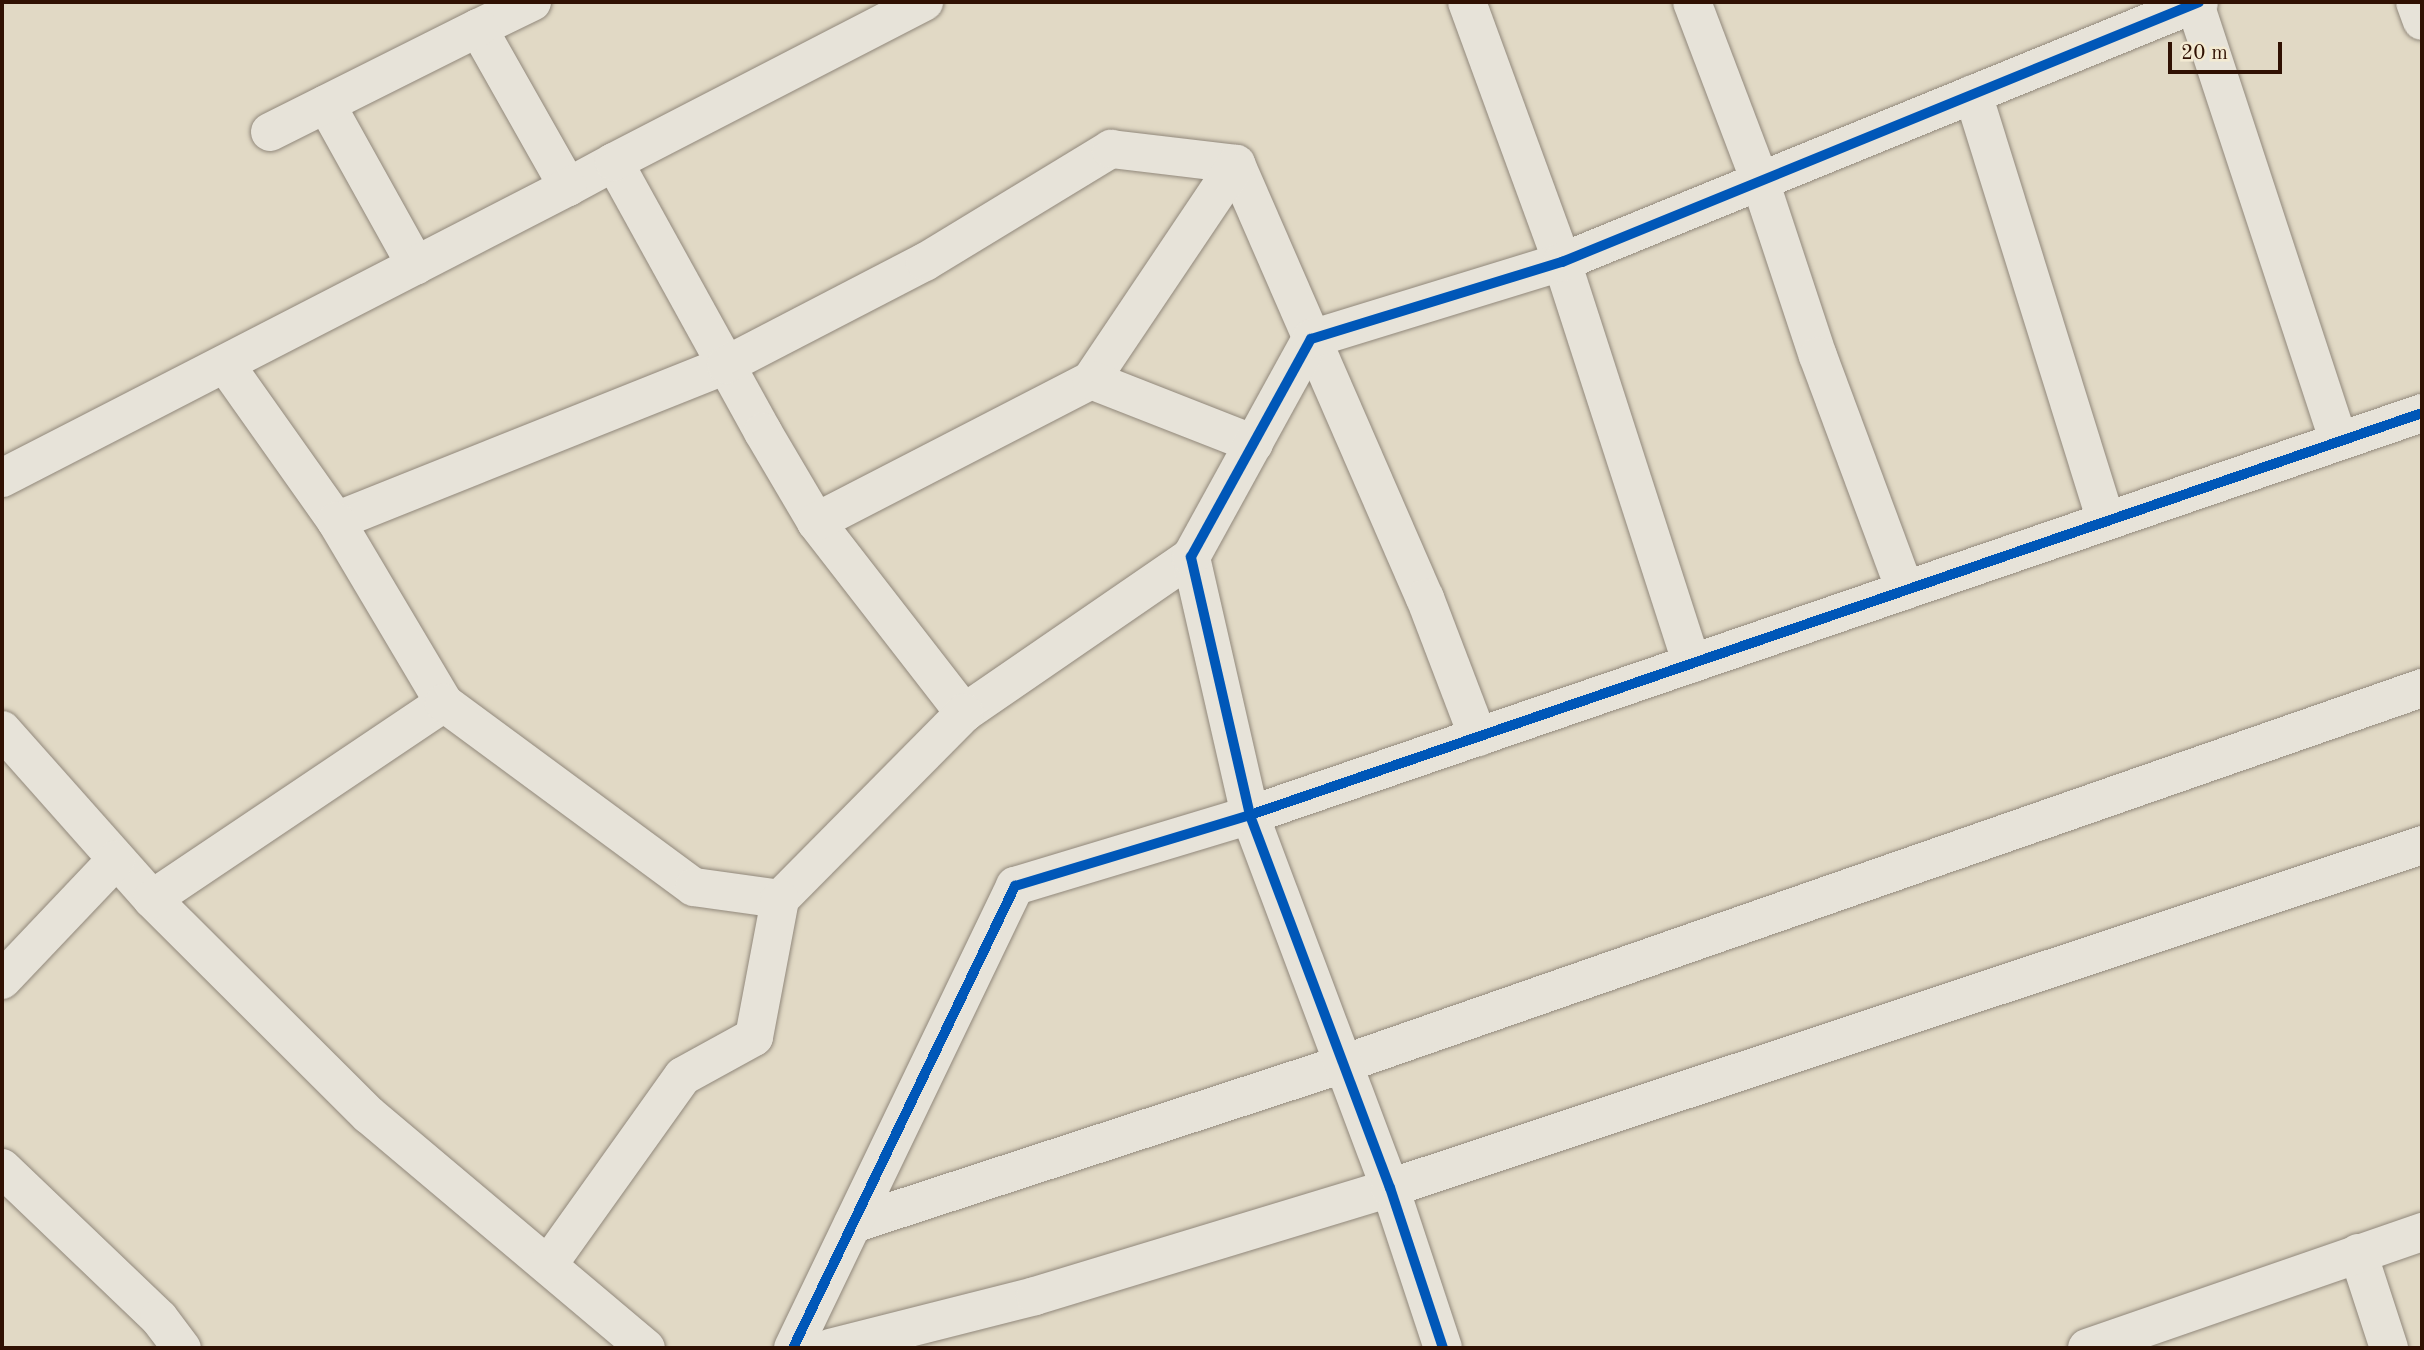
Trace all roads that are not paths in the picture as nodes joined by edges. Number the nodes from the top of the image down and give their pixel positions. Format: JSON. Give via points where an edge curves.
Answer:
{"nodes":[{"id":1,"x":532,"y":2,"type":"edge"},
{"id":2,"x":925,"y":2,"type":"edge"},
{"id":3,"x":1467,"y":2,"type":"edge"},
{"id":4,"x":1692,"y":2,"type":"edge"},
{"id":5,"x":2415,"y":2,"type":"edge"},
{"id":6,"x":2197,"y":3,"type":"edge"},
{"id":7,"x":2422,"y":21,"type":"edge"},
{"id":8,"x":478,"y":28,"type":"junction"},
{"id":9,"x":1973,"y":94,"type":"junction"},
{"id":10,"x":326,"y":104,"type":"junction"},
{"id":11,"x":270,"y":132,"type":"dead end"},
{"id":12,"x":614,"y":162,"type":"junction"},
{"id":13,"x":1236,"y":164,"type":"junction"},
{"id":14,"x":1760,"y":181,"type":"junction"},
{"id":15,"x":568,"y":187,"type":"junction"},
{"id":16,"x":1562,"y":262,"type":"junction"},
{"id":17,"x":416,"y":266,"type":"junction"},
{"id":18,"x":1311,"y":339,"type":"junction"},
{"id":19,"x":225,"y":364,"type":"junction"},
{"id":20,"x":726,"y":365,"type":"junction"},
{"id":21,"x":1091,"y":380,"type":"junction"},
{"id":22,"x":2422,"y":413,"type":"edge"},
{"id":23,"x":2339,"y":441,"type":"junction"},
{"id":24,"x":1254,"y":444,"type":"junction"},
{"id":25,"x":2,"y":478,"type":"edge"},
{"id":26,"x":336,"y":521,"type":"junction"},
{"id":27,"x":2106,"y":521,"type":"junction"},
{"id":28,"x":816,"y":522,"type":"junction"},
{"id":29,"x":1191,"y":557,"type":"junction"},
{"id":30,"x":1905,"y":590,"type":"junction"},
{"id":31,"x":1692,"y":664,"type":"junction"},
{"id":32,"x":2422,"y":688,"type":"edge"},
{"id":33,"x":444,"y":703,"type":"junction"},
{"id":34,"x":964,"y":713,"type":"junction"},
{"id":35,"x":2,"y":730,"type":"edge"},
{"id":36,"x":1478,"y":737,"type":"junction"},
{"id":37,"x":1250,"y":815,"type":"junction"},
{"id":38,"x":2422,"y":845,"type":"edge"},
{"id":39,"x":116,"y":860,"type":"junction"},
{"id":40,"x":152,"y":899,"type":"junction"},
{"id":41,"x":780,"y":899,"type":"junction"},
{"id":42,"x":2,"y":980,"type":"edge"},
{"id":43,"x":1343,"y":1064,"type":"junction"},
{"id":44,"x":2,"y":1168,"type":"edge"},
{"id":45,"x":1390,"y":1188,"type":"junction"},
{"id":46,"x":853,"y":1224,"type":"junction"},
{"id":47,"x":2422,"y":1232,"type":"edge"},
{"id":48,"x":2358,"y":1253,"type":"junction"},
{"id":49,"x":548,"y":1265,"type":"junction"},
{"id":50,"x":2147,"y":1338,"type":"edge"},
{"id":51,"x":182,"y":1348,"type":"edge"},
{"id":52,"x":646,"y":1348,"type":"edge"},
{"id":53,"x":793,"y":1348,"type":"edge"},
{"id":54,"x":830,"y":1348,"type":"edge"},
{"id":55,"x":1443,"y":1348,"type":"edge"},
{"id":56,"x":2087,"y":1348,"type":"edge"},
{"id":57,"x":2389,"y":1348,"type":"edge"}],
"edges":[{"from":1,"to":8,"type":"street"},
{"from":2,"to":12,"type":"street"},
{"from":3,"to":16,"type":"street"},
{"from":4,"to":14,"type":"street"},
{"from":5,"to":7,"type":"street"},
{"from":6,"to":9,"type":"street"},
{"from":6,"to":23,"type":"street"},
{"from":8,"to":10,"type":"street"},
{"from":8,"to":15,"type":"street"},
{"from":9,"to":14,"type":"street"},
{"from":9,"to":27,"type":"street"},
{"from":10,"to":11,"type":"street"},
{"from":10,"to":17,"type":"street"},
{"from":12,"to":15,"type":"street"},
{"from":12,"to":20,"type":"street"},
{"from":13,"to":18,"type":"street"},
{"from":13,"to":20,"type":"street","via":[[1111,149],[925,262]]},
{"from":13,"to":21,"type":"street"},
{"from":14,"to":16,"type":"street"},
{"from":14,"to":30,"type":"street","via":[[1818,356]]},
{"from":15,"to":17,"type":"street"},
{"from":16,"to":18,"type":"street"},
{"from":16,"to":31,"type":"street"},
{"from":17,"to":19,"type":"street"},
{"from":18,"to":24,"type":"street"},
{"from":18,"to":36,"type":"street","via":[[1425,598]]},
{"from":19,"to":25,"type":"street"},
{"from":19,"to":26,"type":"street"},
{"from":20,"to":26,"type":"street"},
{"from":20,"to":28,"type":"street"},
{"from":21,"to":24,"type":"street"},
{"from":21,"to":28,"type":"street"},
{"from":22,"to":23,"type":"street"},
{"from":23,"to":27,"type":"street"},
{"from":24,"to":29,"type":"street"},
{"from":26,"to":33,"type":"street"},
{"from":27,"to":30,"type":"street"},
{"from":28,"to":34,"type":"street"},
{"from":29,"to":34,"type":"street"},
{"from":29,"to":37,"type":"street"},
{"from":30,"to":31,"type":"street"},
{"from":31,"to":36,"type":"street"},
{"from":32,"to":43,"type":"street"},
{"from":33,"to":40,"type":"street"},
{"from":33,"to":41,"type":"street","via":[[694,887]]},
{"from":34,"to":41,"type":"street"},
{"from":35,"to":39,"type":"street"},
{"from":36,"to":37,"type":"street"},
{"from":37,"to":43,"type":"street"},
{"from":37,"to":46,"type":"street","via":[[1015,886]]},
{"from":38,"to":45,"type":"street"},
{"from":39,"to":40,"type":"street"},
{"from":39,"to":42,"type":"street"},
{"from":40,"to":49,"type":"street","via":[[369,1115]]},
{"from":41,"to":49,"type":"street","via":[[754,1037],[684,1076]]},
{"from":43,"to":45,"type":"street"},
{"from":43,"to":46,"type":"street"},
{"from":44,"to":51,"type":"street","via":[[159,1318]]},
{"from":45,"to":54,"type":"street","via":[[1035,1296]]},
{"from":45,"to":55,"type":"street"},
{"from":46,"to":53,"type":"street"},
{"from":47,"to":48,"type":"street"},
{"from":48,"to":50,"type":"street"},
{"from":48,"to":57,"type":"street"},
{"from":49,"to":52,"type":"street"},
{"from":50,"to":56,"type":"street"}]}
